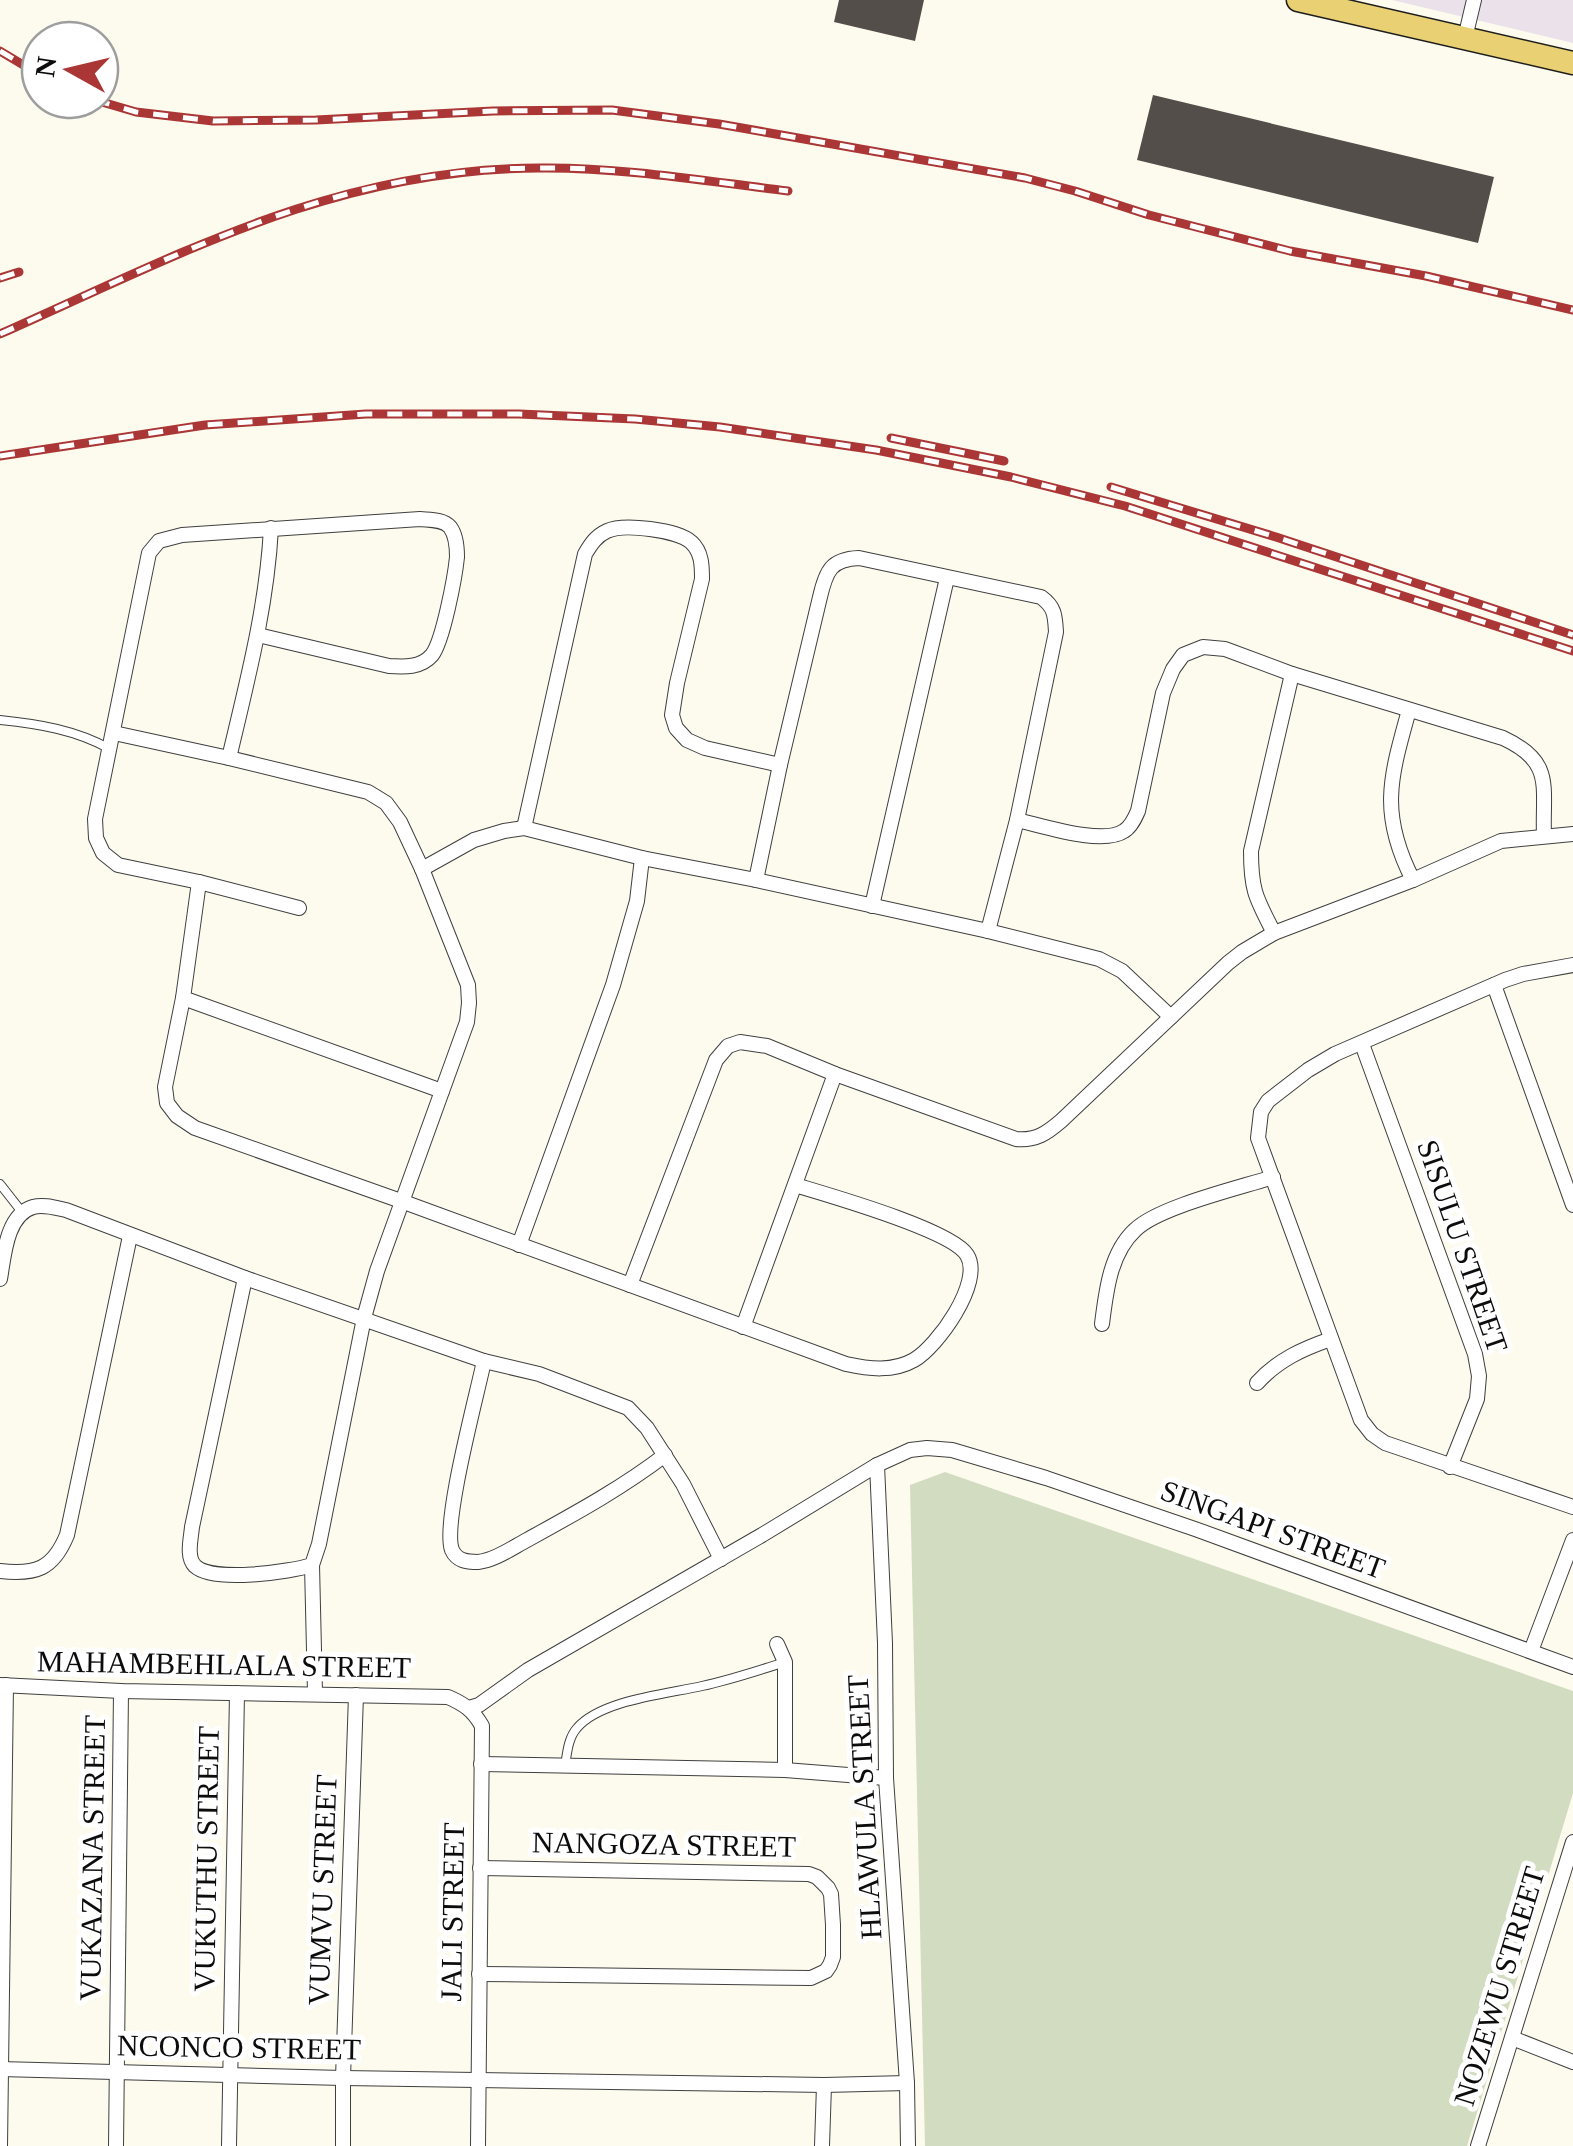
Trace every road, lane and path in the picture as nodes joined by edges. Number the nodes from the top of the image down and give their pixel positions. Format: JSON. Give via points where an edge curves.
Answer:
{"nodes":[{"id":1,"x":1298,"y":0,"type":"edge"},
{"id":2,"x":1474,"y":0,"type":"edge"},
{"id":3,"x":1465,"y":38,"type":"junction"},
{"id":4,"x":1573,"y":63,"type":"edge"},
{"id":5,"x":271,"y":528,"type":"junction"},
{"id":6,"x":947,"y":578,"type":"junction"},
{"id":7,"x":258,"y":635,"type":"junction"},
{"id":8,"x":1292,"y":674,"type":"junction"},
{"id":9,"x":1409,"y":710,"type":"junction"},
{"id":10,"x":0,"y":720,"type":"edge"},
{"id":11,"x":114,"y":733,"type":"junction"},
{"id":12,"x":110,"y":749,"type":"junction"},
{"id":13,"x":229,"y":758,"type":"junction"},
{"id":14,"x":780,"y":765,"type":"junction"},
{"id":15,"x":1017,"y":820,"type":"junction"},
{"id":16,"x":524,"y":828,"type":"junction"},
{"id":17,"x":1573,"y":834,"type":"edge"},
{"id":18,"x":1544,"y":836,"type":"junction"},
{"id":19,"x":642,"y":858,"type":"junction"},
{"id":20,"x":422,"y":869,"type":"junction"},
{"id":21,"x":756,"y":880,"type":"junction"},
{"id":22,"x":1412,"y":880,"type":"junction"},
{"id":23,"x":199,"y":882,"type":"junction"},
{"id":24,"x":872,"y":906,"type":"junction"},
{"id":25,"x":299,"y":908,"type":"dead end"},
{"id":26,"x":988,"y":931,"type":"junction"},
{"id":27,"x":1274,"y":933,"type":"junction"},
{"id":28,"x":1573,"y":965,"type":"edge"},
{"id":29,"x":1494,"y":985,"type":"junction"},
{"id":30,"x":183,"y":998,"type":"junction"},
{"id":31,"x":1170,"y":1017,"type":"junction"},
{"id":32,"x":1362,"y":1044,"type":"junction"},
{"id":33,"x":835,"y":1074,"type":"junction"},
{"id":34,"x":442,"y":1091,"type":"junction"},
{"id":35,"x":1272,"y":1177,"type":"junction"},
{"id":36,"x":0,"y":1184,"type":"edge"},
{"id":37,"x":796,"y":1184,"type":"junction"},
{"id":38,"x":402,"y":1201,"type":"junction"},
{"id":39,"x":1573,"y":1205,"type":"edge"},
{"id":40,"x":23,"y":1214,"type":"junction"},
{"id":41,"x":130,"y":1236,"type":"junction"},
{"id":42,"x":519,"y":1245,"type":"junction"},
{"id":43,"x":245,"y":1278,"type":"junction"},
{"id":44,"x":0,"y":1279,"type":"edge"},
{"id":45,"x":630,"y":1285,"type":"junction"},
{"id":46,"x":364,"y":1318,"type":"junction"},
{"id":47,"x":1102,"y":1324,"type":"dead end"},
{"id":48,"x":743,"y":1327,"type":"junction"},
{"id":49,"x":1331,"y":1339,"type":"junction"},
{"id":50,"x":484,"y":1361,"type":"junction"},
{"id":51,"x":1257,"y":1384,"type":"dead end"},
{"id":52,"x":665,"y":1456,"type":"junction"},
{"id":53,"x":877,"y":1465,"type":"junction"},
{"id":54,"x":1450,"y":1467,"type":"junction"},
{"id":55,"x":1573,"y":1507,"type":"edge"},
{"id":56,"x":1573,"y":1540,"type":"edge"},
{"id":57,"x":721,"y":1559,"type":"junction"},
{"id":58,"x":312,"y":1565,"type":"junction"},
{"id":59,"x":0,"y":1571,"type":"edge"},
{"id":60,"x":777,"y":1644,"type":"dead end"},
{"id":61,"x":1531,"y":1651,"type":"junction"},
{"id":62,"x":784,"y":1662,"type":"junction"},
{"id":63,"x":1573,"y":1667,"type":"edge"},
{"id":64,"x":3,"y":1685,"type":"edge"},
{"id":65,"x":122,"y":1691,"type":"junction"},
{"id":66,"x":237,"y":1693,"type":"junction"},
{"id":67,"x":315,"y":1693,"type":"junction"},
{"id":68,"x":356,"y":1695,"type":"junction"},
{"id":69,"x":469,"y":1708,"type":"junction"},
{"id":70,"x":481,"y":1764,"type":"junction"},
{"id":71,"x":565,"y":1766,"type":"junction"},
{"id":72,"x":785,"y":1770,"type":"junction"},
{"id":73,"x":886,"y":1778,"type":"junction"},
{"id":74,"x":1573,"y":1842,"type":"edge"},
{"id":75,"x":1570,"y":1866,"type":"edge"},
{"id":76,"x":480,"y":1868,"type":"junction"},
{"id":77,"x":479,"y":1974,"type":"junction"},
{"id":78,"x":1512,"y":2038,"type":"junction"},
{"id":79,"x":1573,"y":2062,"type":"edge"},
{"id":80,"x":1,"y":2069,"type":"edge"},
{"id":81,"x":118,"y":2072,"type":"junction"},
{"id":82,"x":230,"y":2074,"type":"junction"},
{"id":83,"x":343,"y":2078,"type":"junction"},
{"id":84,"x":478,"y":2080,"type":"junction"},
{"id":85,"x":907,"y":2083,"type":"junction"},
{"id":86,"x":824,"y":2085,"type":"junction"},
{"id":87,"x":0,"y":2146,"type":"edge"},
{"id":88,"x":116,"y":2146,"type":"edge"},
{"id":89,"x":229,"y":2146,"type":"edge"},
{"id":90,"x":343,"y":2146,"type":"edge"},
{"id":91,"x":478,"y":2146,"type":"edge"},
{"id":92,"x":822,"y":2146,"type":"edge"},
{"id":93,"x":908,"y":2146,"type":"edge"},
{"id":94,"x":1478,"y":2146,"type":"edge"}],
"edges":[{"from":1,"to":3,"type":"main road"},
{"from":2,"to":3,"type":"street"},
{"from":3,"to":4,"type":"main road"},
{"from":5,"to":7,"type":"street"},
{"from":5,"to":7,"type":"street","via":[[441,521],[456,539],[456,558],[440,640],[430,658],[410,668]]},
{"from":5,"to":11,"type":"street","via":[[182,535],[153,546]]},
{"from":6,"to":14,"type":"street","via":[[859,558],[835,563],[822,586]]},
{"from":6,"to":15,"type":"street","via":[[1041,597],[1056,614]]},
{"from":6,"to":24,"type":"street"},
{"from":7,"to":13,"type":"street"},
{"from":8,"to":9,"type":"street"},
{"from":8,"to":15,"type":"street","via":[[1226,649],[1191,650],[1163,693],[1138,810],[1125,831],[1092,835]]},
{"from":8,"to":27,"type":"street","via":[[1251,851],[1254,894]]},
{"from":9,"to":18,"type":"street","via":[[1503,738],[1532,756],[1540,766]]},
{"from":9,"to":22,"type":"street","via":[[1390,801],[1392,829]]},
{"from":10,"to":12,"type":"lane","via":[[56,728]]},
{"from":11,"to":12,"type":"street"},
{"from":11,"to":13,"type":"street"},
{"from":12,"to":23,"type":"street","via":[[95,819],[103,853],[118,865]]},
{"from":13,"to":20,"type":"street","via":[[376,796],[400,822]]},
{"from":14,"to":16,"type":"street","via":[[705,748],[676,728],[677,684],[702,579],[699,553],[683,538],[618,528],[594,540],[586,554]]},
{"from":14,"to":21,"type":"street"},
{"from":15,"to":26,"type":"street"},
{"from":16,"to":19,"type":"street"},
{"from":16,"to":20,"type":"street","via":[[474,840]]},
{"from":17,"to":18,"type":"street"},
{"from":18,"to":22,"type":"street","via":[[1501,841]]},
{"from":19,"to":21,"type":"street"},
{"from":19,"to":42,"type":"street","via":[[614,984]]},
{"from":20,"to":34,"type":"street","via":[[470,1003]]},
{"from":21,"to":24,"type":"street"},
{"from":22,"to":27,"type":"street"},
{"from":23,"to":25,"type":"street"},
{"from":23,"to":30,"type":"street"},
{"from":24,"to":26,"type":"street"},
{"from":26,"to":31,"type":"street","via":[[1113,966]]},
{"from":27,"to":31,"type":"street","via":[[1242,952]]},
{"from":28,"to":29,"type":"street"},
{"from":29,"to":32,"type":"street"},
{"from":29,"to":39,"type":"street"},
{"from":30,"to":34,"type":"street"},
{"from":30,"to":38,"type":"street","via":[[165,1087],[177,1116]]},
{"from":31,"to":33,"type":"street","via":[[1035,1138],[1016,1139]]},
{"from":32,"to":35,"type":"street","via":[[1322,1062],[1268,1100],[1258,1138]]},
{"from":32,"to":54,"type":"street","name":"SISULU STREET","via":[[1475,1354],[1477,1398]]},
{"from":33,"to":37,"type":"street"},
{"from":33,"to":45,"type":"street","via":[[753,1043],[721,1052]]},
{"from":34,"to":38,"type":"street"},
{"from":35,"to":47,"type":"street","via":[[1167,1211],[1136,1228],[1110,1272]]},
{"from":35,"to":49,"type":"street"},
{"from":36,"to":40,"type":"lane"},
{"from":37,"to":48,"type":"street"},
{"from":37,"to":48,"type":"street","via":[[958,1246],[971,1265],[966,1291],[934,1344],[894,1368],[846,1364]]},
{"from":38,"to":42,"type":"street"},
{"from":38,"to":46,"type":"street"},
{"from":40,"to":41,"type":"street","via":[[48,1206]]},
{"from":40,"to":44,"type":"street","via":[[12,1226]]},
{"from":41,"to":43,"type":"street"},
{"from":41,"to":59,"type":"street","via":[[67,1535],[50,1563],[34,1571]]},
{"from":42,"to":45,"type":"street"},
{"from":43,"to":46,"type":"street"},
{"from":43,"to":58,"type":"street","via":[[192,1528],[191,1562],[226,1575]]},
{"from":45,"to":48,"type":"street"},
{"from":46,"to":50,"type":"street"},
{"from":46,"to":58,"type":"street"},
{"from":49,"to":51,"type":"street","via":[[1289,1356]]},
{"from":49,"to":54,"type":"street","via":[[1372,1434]]},
{"from":50,"to":52,"type":"street","via":[[540,1374],[628,1408]]},
{"from":50,"to":52,"type":"street","via":[[450,1528],[450,1547],[465,1561],[482,1562],[515,1546]]},
{"from":52,"to":57,"type":"street"},
{"from":53,"to":57,"type":"street"},
{"from":53,"to":61,"type":"street","name":"SINGAPI STREET","via":[[910,1450],[952,1450]]},
{"from":53,"to":73,"type":"street","name":"HLAWULA STREET"},
{"from":54,"to":55,"type":"street"},
{"from":56,"to":61,"type":"street"},
{"from":57,"to":69,"type":"street"},
{"from":58,"to":67,"type":"street"},
{"from":60,"to":62,"type":"street"},
{"from":61,"to":63,"type":"street","name":"SINGAPI STREET"},
{"from":62,"to":71,"type":"lane","via":[[608,1709],[577,1728]]},
{"from":62,"to":72,"type":"street"},
{"from":64,"to":65,"type":"street","name":"MAHAMBEHLALA STREET"},
{"from":64,"to":80,"type":"street"},
{"from":65,"to":66,"type":"street","name":"MAHAMBEHLALA STREET"},
{"from":65,"to":81,"type":"street","name":"VUKAZANA STREET"},
{"from":66,"to":67,"type":"street","name":"MAHAMBEHLALA STREET"},
{"from":66,"to":82,"type":"street","name":"VUKUTHU STREET"},
{"from":67,"to":68,"type":"street","name":"MAHAMBEHLALA STREET"},
{"from":68,"to":69,"type":"street","name":"MAHAMBEHLALA STREET","via":[[448,1696]]},
{"from":68,"to":83,"type":"street","name":"VUMVU STREET"},
{"from":69,"to":70,"type":"street","name":"JALI STREET","via":[[482,1726]]},
{"from":70,"to":71,"type":"street"},
{"from":70,"to":76,"type":"street","name":"JALI STREET"},
{"from":71,"to":72,"type":"street"},
{"from":72,"to":73,"type":"street"},
{"from":73,"to":85,"type":"street","name":"HLAWULA STREET"},
{"from":74,"to":75,"type":"street","name":"NOZEWU STREET"},
{"from":75,"to":78,"type":"street","name":"NOZEWU STREET"},
{"from":76,"to":77,"type":"street","name":"JALI STREET"},
{"from":76,"to":77,"type":"street","name":"NANGOZA STREET","via":[[809,1874],[831,1894],[833,1957],[826,1971],[811,1978]]},
{"from":77,"to":84,"type":"street","name":"JALI STREET"},
{"from":78,"to":79,"type":"street"},
{"from":78,"to":94,"type":"street","name":"NOZEWU STREET"},
{"from":80,"to":81,"type":"street","name":"NCONCO STREET"},
{"from":80,"to":87,"type":"street"},
{"from":81,"to":82,"type":"street","name":"NCONCO STREET"},
{"from":81,"to":88,"type":"street","name":"VUKAZANA STREET"},
{"from":82,"to":83,"type":"street","name":"NCONCO STREET"},
{"from":82,"to":89,"type":"street","name":"VUKUTHU STREET"},
{"from":83,"to":84,"type":"street","name":"NCONCO STREET"},
{"from":83,"to":90,"type":"street","name":"VUMVU STREET"},
{"from":84,"to":86,"type":"street","name":"NCONCO STREET"},
{"from":84,"to":91,"type":"street","name":"JALI STREET"},
{"from":85,"to":86,"type":"street","name":"NCONCO STREET"},
{"from":85,"to":93,"type":"street","name":"HLAWULA STREET"},
{"from":86,"to":92,"type":"street"}]}
